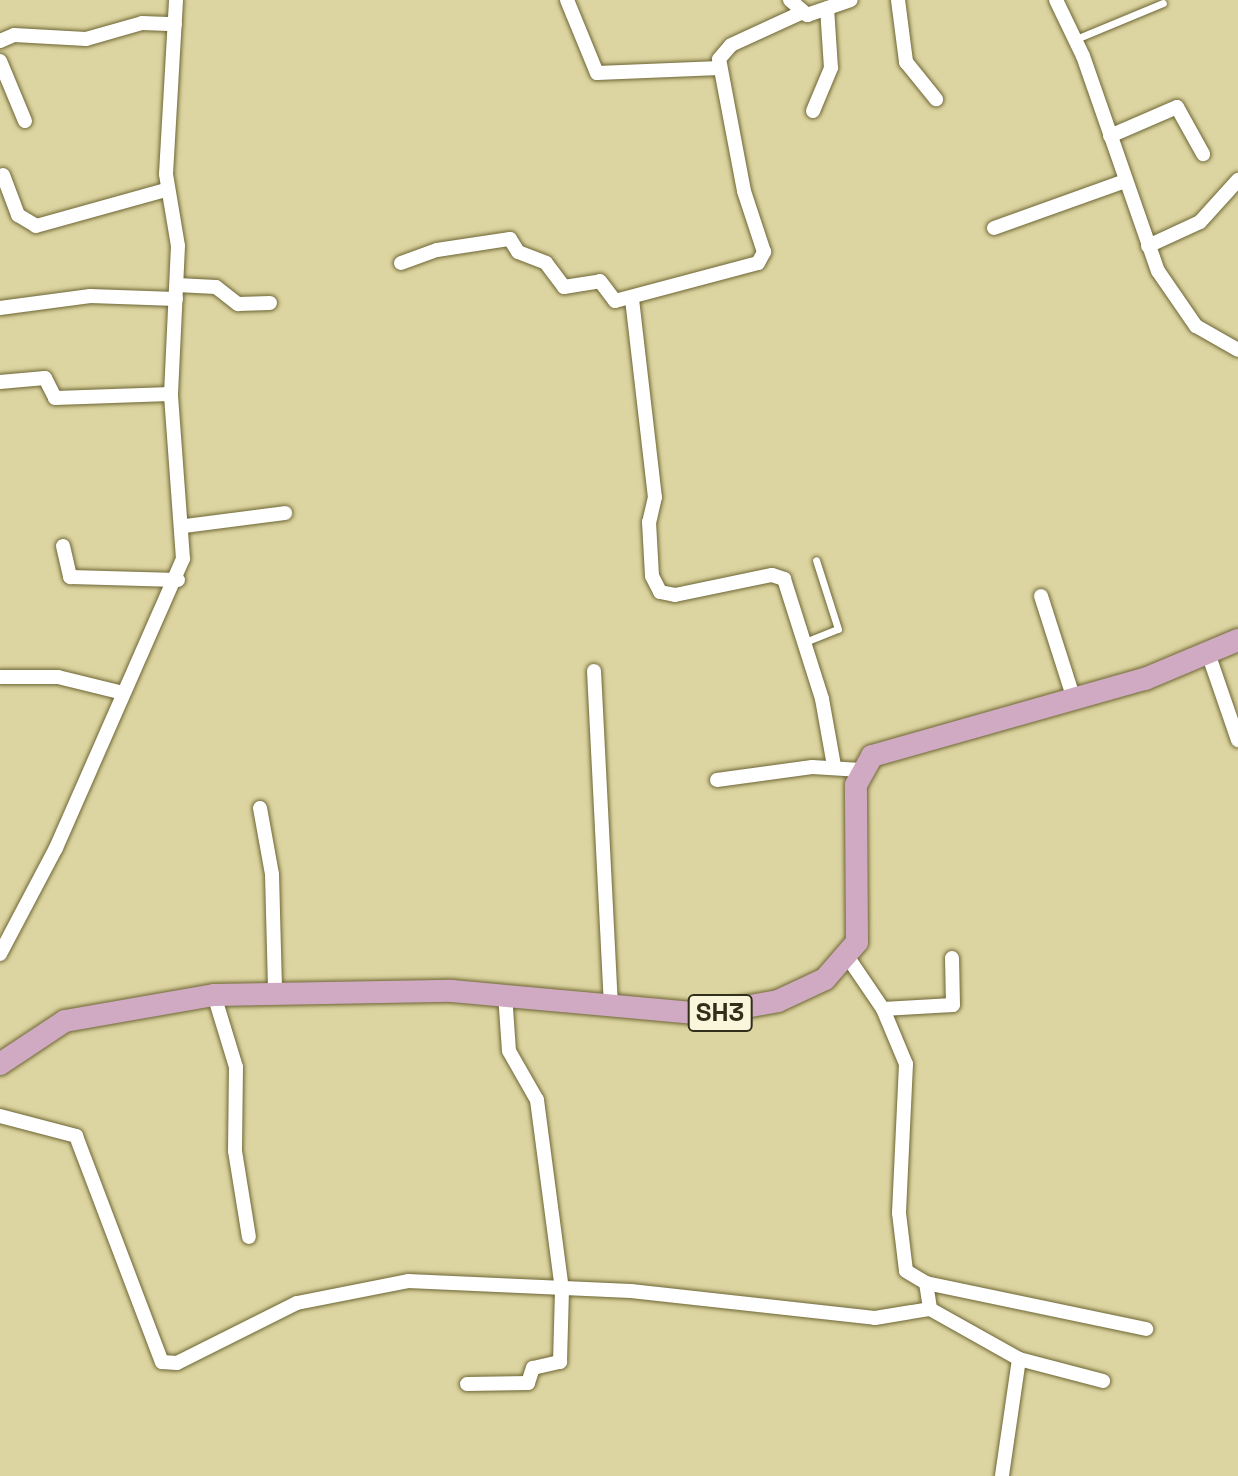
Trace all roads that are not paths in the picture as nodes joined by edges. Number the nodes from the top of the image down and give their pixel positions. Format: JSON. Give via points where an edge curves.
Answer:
{"nodes":[{"id":1,"x":176,"y":0,"type":"edge"},
{"id":2,"x":567,"y":0,"type":"edge"},
{"id":3,"x":790,"y":0,"type":"edge"},
{"id":4,"x":851,"y":0,"type":"edge"},
{"id":5,"x":898,"y":0,"type":"edge"},
{"id":6,"x":1056,"y":0,"type":"edge"},
{"id":7,"x":1163,"y":3,"type":"dead end"},
{"id":8,"x":827,"y":8,"type":"junction"},
{"id":9,"x":801,"y":13,"type":"junction"},
{"id":10,"x":175,"y":24,"type":"junction"},
{"id":11,"x":1076,"y":39,"type":"junction"},
{"id":12,"x":0,"y":41,"type":"edge"},
{"id":13,"x":0,"y":61,"type":"edge"},
{"id":14,"x":720,"y":68,"type":"junction"},
{"id":15,"x":936,"y":99,"type":"dead end"},
{"id":16,"x":813,"y":111,"type":"dead end"},
{"id":17,"x":25,"y":121,"type":"dead end"},
{"id":18,"x":1110,"y":136,"type":"junction"},
{"id":19,"x":1203,"y":154,"type":"dead end"},
{"id":20,"x":3,"y":175,"type":"dead end"},
{"id":21,"x":1238,"y":180,"type":"edge"},
{"id":22,"x":1125,"y":181,"type":"junction"},
{"id":23,"x":166,"y":190,"type":"junction"},
{"id":24,"x":994,"y":228,"type":"dead end"},
{"id":25,"x":1148,"y":246,"type":"junction"},
{"id":26,"x":401,"y":263,"type":"dead end"},
{"id":27,"x":176,"y":292,"type":"junction"},
{"id":28,"x":632,"y":299,"type":"junction"},
{"id":29,"x":270,"y":303,"type":"dead end"},
{"id":30,"x":0,"y":308,"type":"edge"},
{"id":31,"x":1238,"y":350,"type":"edge"},
{"id":32,"x":0,"y":382,"type":"edge"},
{"id":33,"x":171,"y":394,"type":"junction"},
{"id":34,"x":285,"y":513,"type":"dead end"},
{"id":35,"x":185,"y":526,"type":"junction"},
{"id":36,"x":63,"y":546,"type":"dead end"},
{"id":37,"x":816,"y":560,"type":"dead end"},
{"id":38,"x":178,"y":580,"type":"junction"},
{"id":39,"x":1041,"y":596,"type":"dead end"},
{"id":40,"x":1238,"y":640,"type":"edge"},
{"id":41,"x":805,"y":642,"type":"junction"},
{"id":42,"x":1209,"y":656,"type":"junction"},
{"id":43,"x":594,"y":671,"type":"dead end"},
{"id":44,"x":0,"y":677,"type":"edge"},
{"id":45,"x":119,"y":692,"type":"junction"},
{"id":46,"x":1073,"y":696,"type":"junction"},
{"id":47,"x":1234,"y":716,"type":"edge"},
{"id":48,"x":1238,"y":740,"type":"edge"},
{"id":49,"x":834,"y":766,"type":"junction"},
{"id":50,"x":861,"y":770,"type":"junction"},
{"id":51,"x":717,"y":780,"type":"dead end"},
{"id":52,"x":260,"y":808,"type":"dead end"},
{"id":53,"x":0,"y":954,"type":"edge"},
{"id":54,"x":952,"y":958,"type":"dead end"},
{"id":55,"x":849,"y":959,"type":"junction"},
{"id":56,"x":275,"y":991,"type":"junction"},
{"id":57,"x":505,"y":994,"type":"junction"},
{"id":58,"x":214,"y":995,"type":"junction"},
{"id":59,"x":611,"y":1003,"type":"junction"},
{"id":60,"x":883,"y":1009,"type":"junction"},
{"id":61,"x":0,"y":1064,"type":"edge"},
{"id":62,"x":0,"y":1116,"type":"edge"},
{"id":63,"x":249,"y":1237,"type":"dead end"},
{"id":64,"x":926,"y":1283,"type":"junction"},
{"id":65,"x":562,"y":1290,"type":"junction"},
{"id":66,"x":930,"y":1309,"type":"junction"},
{"id":67,"x":1146,"y":1329,"type":"dead end"},
{"id":68,"x":1019,"y":1359,"type":"junction"},
{"id":69,"x":1103,"y":1381,"type":"dead end"},
{"id":70,"x":467,"y":1384,"type":"dead end"},
{"id":71,"x":1002,"y":1476,"type":"edge"}],
"edges":[{"from":1,"to":10,"type":"street"},
{"from":2,"to":14,"type":"street","via":[[597,73]]},
{"from":3,"to":9,"type":"street"},
{"from":4,"to":8,"type":"street"},
{"from":5,"to":15,"type":"street","via":[[906,62]]},
{"from":6,"to":11,"type":"street"},
{"from":7,"to":11,"type":"lane"},
{"from":8,"to":9,"type":"street"},
{"from":8,"to":16,"type":"street","via":[[831,68]]},
{"from":9,"to":14,"type":"street","via":[[731,45]]},
{"from":10,"to":12,"type":"street"},
{"from":10,"to":23,"type":"street"},
{"from":11,"to":18,"type":"street"},
{"from":13,"to":17,"type":"street"},
{"from":14,"to":28,"type":"street","via":[[763,259]]},
{"from":18,"to":19,"type":"street","via":[[1177,107]]},
{"from":18,"to":22,"type":"street"},
{"from":20,"to":23,"type":"street","via":[[18,215],[36,226]]},
{"from":21,"to":25,"type":"street","via":[[1200,222]]},
{"from":22,"to":24,"type":"street"},
{"from":22,"to":25,"type":"street"},
{"from":23,"to":27,"type":"street","via":[[178,234]]},
{"from":25,"to":31,"type":"street","via":[[1196,326]]},
{"from":26,"to":28,"type":"street","via":[[437,250],[510,239],[518,252],[546,263],[564,287],[600,281],[612,300]]},
{"from":27,"to":29,"type":"street","via":[[216,287],[238,304]]},
{"from":27,"to":30,"type":"street"},
{"from":27,"to":33,"type":"street"},
{"from":28,"to":41,"type":"street","via":[[653,469],[649,522],[657,587],[675,595],[780,576]]},
{"from":32,"to":33,"type":"street","via":[[45,378],[55,398]]},
{"from":33,"to":35,"type":"street"},
{"from":34,"to":35,"type":"street"},
{"from":35,"to":38,"type":"street"},
{"from":36,"to":38,"type":"street","via":[[70,577]]},
{"from":37,"to":41,"type":"lane","via":[[838,629]]},
{"from":38,"to":45,"type":"street"},
{"from":39,"to":46,"type":"street"},
{"from":40,"to":42,"type":"main road"},
{"from":41,"to":49,"type":"street"},
{"from":42,"to":46,"type":"main road"},
{"from":42,"to":47,"type":"street"},
{"from":43,"to":59,"type":"street"},
{"from":44,"to":45,"type":"street","via":[[58,677]]},
{"from":45,"to":53,"type":"street","via":[[56,848]]},
{"from":46,"to":50,"type":"main road","via":[[887,747]]},
{"from":47,"to":48,"type":"street"},
{"from":49,"to":50,"type":"street"},
{"from":49,"to":51,"type":"street"},
{"from":50,"to":55,"type":"main road","via":[[860,918]]},
{"from":52,"to":56,"type":"street","via":[[272,874]]},
{"from":54,"to":60,"type":"street","via":[[953,1005]]},
{"from":55,"to":59,"type":"main road","number":"SH3","via":[[806,991],[743,1010],[706,1014]]},
{"from":55,"to":60,"type":"street"},
{"from":56,"to":57,"type":"main road","number":"SH3"},
{"from":56,"to":58,"type":"main road","number":"SH3"},
{"from":57,"to":59,"type":"main road","number":"SH3"},
{"from":57,"to":65,"type":"street","via":[[509,1051],[535,1089]]},
{"from":58,"to":61,"type":"main road","number":"SH3","via":[[65,1021]]},
{"from":58,"to":63,"type":"street","via":[[236,1067],[235,1151]]},
{"from":60,"to":64,"type":"street","via":[[909,1079],[899,1213],[906,1271]]},
{"from":62,"to":65,"type":"street","via":[[76,1136],[162,1362],[177,1363],[297,1303],[363,1287],[441,1279]]},
{"from":64,"to":66,"type":"street"},
{"from":64,"to":67,"type":"street"},
{"from":65,"to":66,"type":"street","via":[[875,1318]]},
{"from":65,"to":70,"type":"street","via":[[559,1364],[533,1368],[528,1383]]},
{"from":66,"to":68,"type":"street"},
{"from":68,"to":69,"type":"street"},
{"from":68,"to":71,"type":"street"}]}
